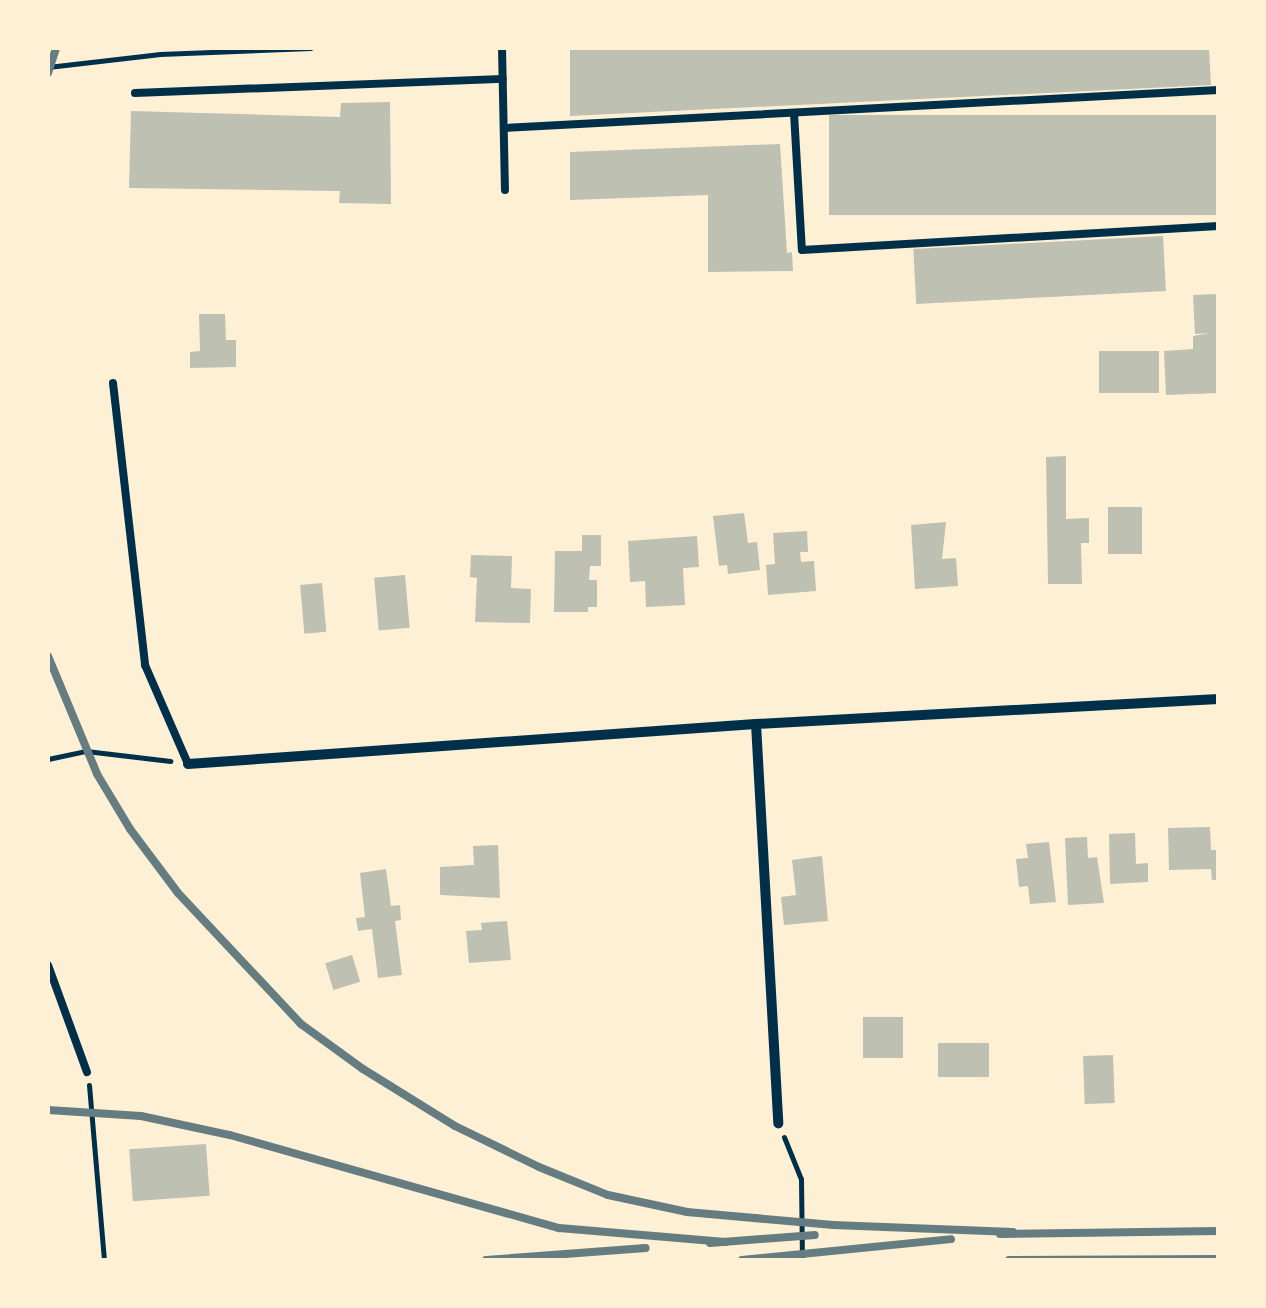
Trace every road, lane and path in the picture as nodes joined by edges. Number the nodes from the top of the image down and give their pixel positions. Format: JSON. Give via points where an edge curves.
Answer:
{"nodes":[{"id":1,"x":312,"y":48,"type":"edge"},
{"id":2,"x":502,"y":48,"type":"edge"},
{"id":3,"x":48,"y":66,"type":"edge"},
{"id":4,"x":503,"y":79,"type":"junction"},
{"id":5,"x":1218,"y":90,"type":"edge"},
{"id":6,"x":135,"y":93,"type":"dead end"},
{"id":7,"x":794,"y":112,"type":"junction"},
{"id":8,"x":504,"y":128,"type":"junction"},
{"id":9,"x":504,"y":190,"type":"dead end"},
{"id":10,"x":1218,"y":226,"type":"edge"},
{"id":11,"x":113,"y":383,"type":"dead end"},
{"id":12,"x":1218,"y":698,"type":"edge"},
{"id":13,"x":756,"y":724,"type":"junction"},
{"id":14,"x":48,"y":759,"type":"edge"},
{"id":15,"x":188,"y":764,"type":"junction"},
{"id":16,"x":48,"y":966,"type":"edge"},
{"id":17,"x":87,"y":1072,"type":"joint"},
{"id":18,"x":778,"y":1123,"type":"joint"},
{"id":19,"x":104,"y":1260,"type":"edge"},
{"id":20,"x":802,"y":1260,"type":"edge"}],
"edges":[{"from":1,"to":3,"type":"path"},
{"from":2,"to":4,"type":"lane"},
{"from":4,"to":6,"type":"lane"},
{"from":4,"to":8,"type":"lane"},
{"from":5,"to":7,"type":"lane"},
{"from":7,"to":8,"type":"lane"},
{"from":7,"to":10,"type":"lane","via":[[802,250]]},
{"from":8,"to":9,"type":"lane"},
{"from":11,"to":15,"type":"lane","via":[[145,666]]},
{"from":12,"to":13,"type":"street"},
{"from":13,"to":15,"type":"street"},
{"from":13,"to":18,"type":"street"},
{"from":14,"to":15,"type":"path","via":[[86,750]]},
{"from":16,"to":17,"type":"lane"},
{"from":17,"to":19,"type":"path"},
{"from":18,"to":20,"type":"path","via":[[801,1179]]}]}
